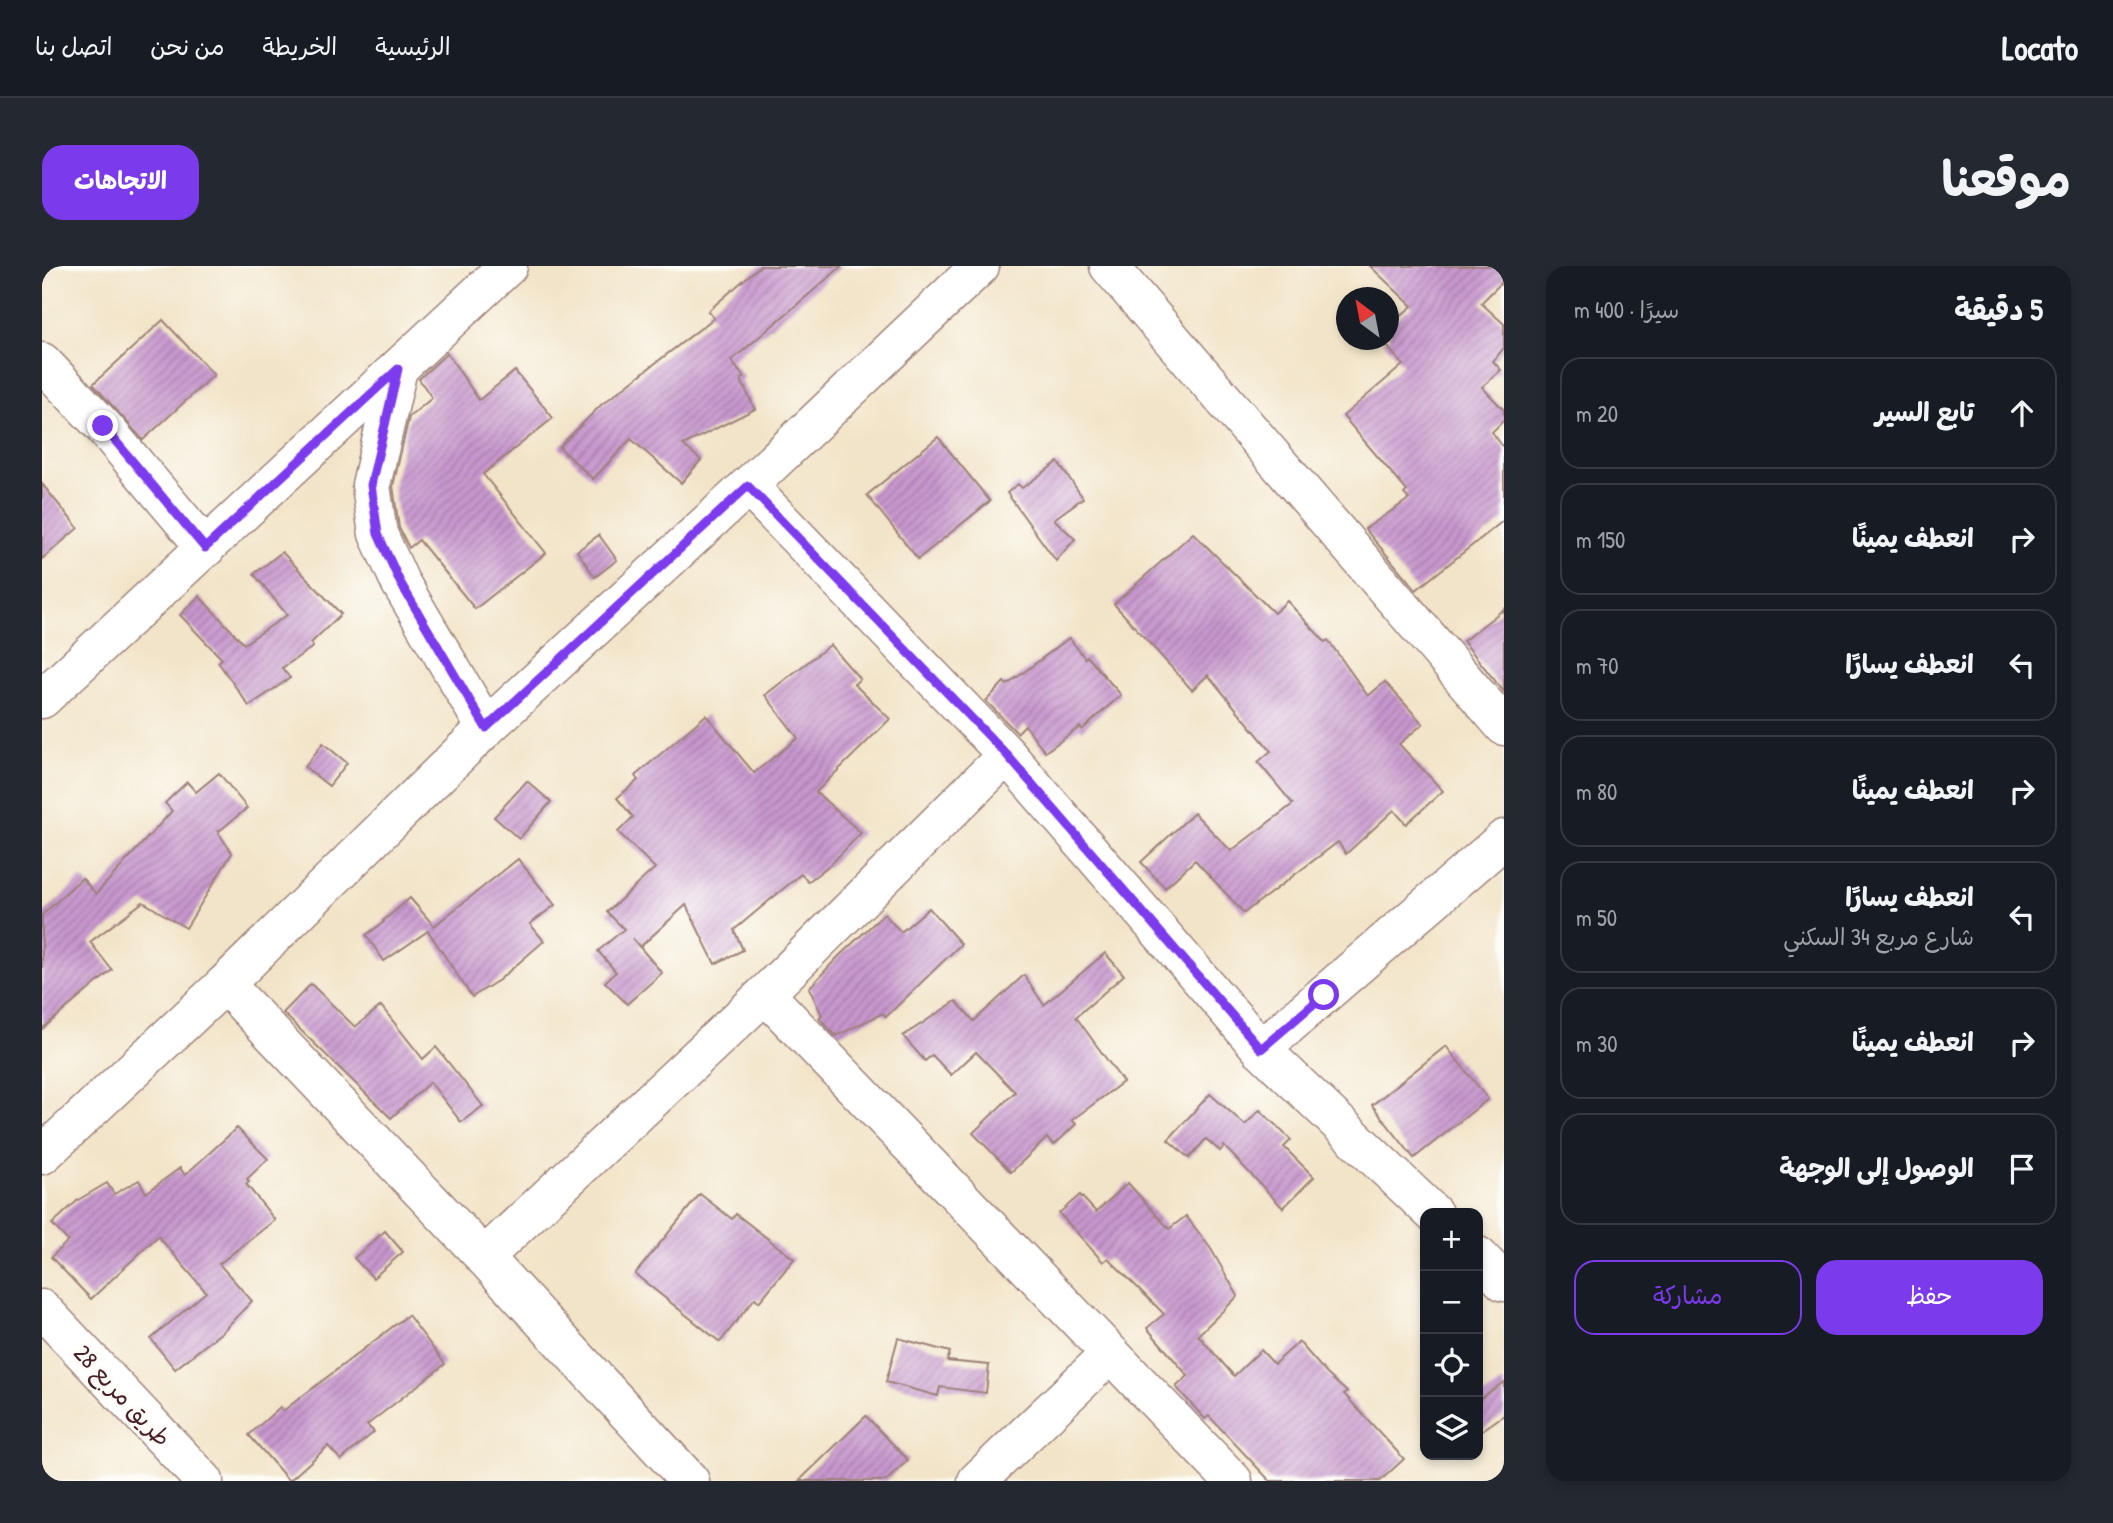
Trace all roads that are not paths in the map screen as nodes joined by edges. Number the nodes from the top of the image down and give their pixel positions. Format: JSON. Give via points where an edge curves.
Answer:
{"nodes":[{"id":1,"x":508,"y":266,"type":"edge"},
{"id":2,"x":980,"y":266,"type":"edge"},
{"id":3,"x":1109,"y":266,"type":"edge"},
{"id":4,"x":42,"y":362,"type":"edge"},
{"id":5,"x":398,"y":369,"type":"junction"},
{"id":6,"x":748,"y":486,"type":"junction"},
{"id":7,"x":205,"y":548,"type":"junction"},
{"id":8,"x":42,"y":699,"type":"edge"},
{"id":9,"x":1504,"y":726,"type":"edge"},
{"id":10,"x":486,"y":728,"type":"junction"},
{"id":11,"x":1007,"y":755,"type":"junction"},
{"id":12,"x":1504,"y":839,"type":"edge"},
{"id":13,"x":225,"y":984,"type":"junction"},
{"id":14,"x":765,"y":994,"type":"junction"},
{"id":15,"x":1261,"y":1049,"type":"junction"},
{"id":16,"x":42,"y":1155,"type":"edge"},
{"id":17,"x":1428,"y":1208,"type":"edge"},
{"id":18,"x":484,"y":1257,"type":"junction"},
{"id":19,"x":1483,"y":1261,"type":"edge"},
{"id":20,"x":1504,"y":1282,"type":"edge"},
{"id":21,"x":42,"y":1309,"type":"edge"},
{"id":22,"x":1110,"y":1354,"type":"junction"},
{"id":23,"x":204,"y":1481,"type":"edge"},
{"id":24,"x":691,"y":1481,"type":"edge"},
{"id":25,"x":977,"y":1481,"type":"edge"},
{"id":26,"x":1233,"y":1481,"type":"edge"}],
"edges":[{"from":1,"to":5,"type":"street"},
{"from":2,"to":6,"type":"street"},
{"from":3,"to":9,"type":"street"},
{"from":4,"to":7,"type":"street","via":[[103,426]]},
{"from":5,"to":7,"type":"street"},
{"from":5,"to":10,"type":"street","via":[[371,485],[378,534],[400,582]]},
{"from":6,"to":10,"type":"street"},
{"from":6,"to":11,"type":"street"},
{"from":7,"to":8,"type":"street"},
{"from":10,"to":13,"type":"street"},
{"from":11,"to":14,"type":"street"},
{"from":11,"to":15,"type":"street"},
{"from":12,"to":15,"type":"street"},
{"from":13,"to":16,"type":"street"},
{"from":13,"to":18,"type":"street"},
{"from":14,"to":18,"type":"street"},
{"from":14,"to":22,"type":"street"},
{"from":15,"to":17,"type":"street"},
{"from":18,"to":24,"type":"street"},
{"from":19,"to":20,"type":"street"},
{"from":21,"to":23,"type":"street","name":"طريق مربع 28"},
{"from":22,"to":25,"type":"street"},
{"from":22,"to":26,"type":"street"}]}
